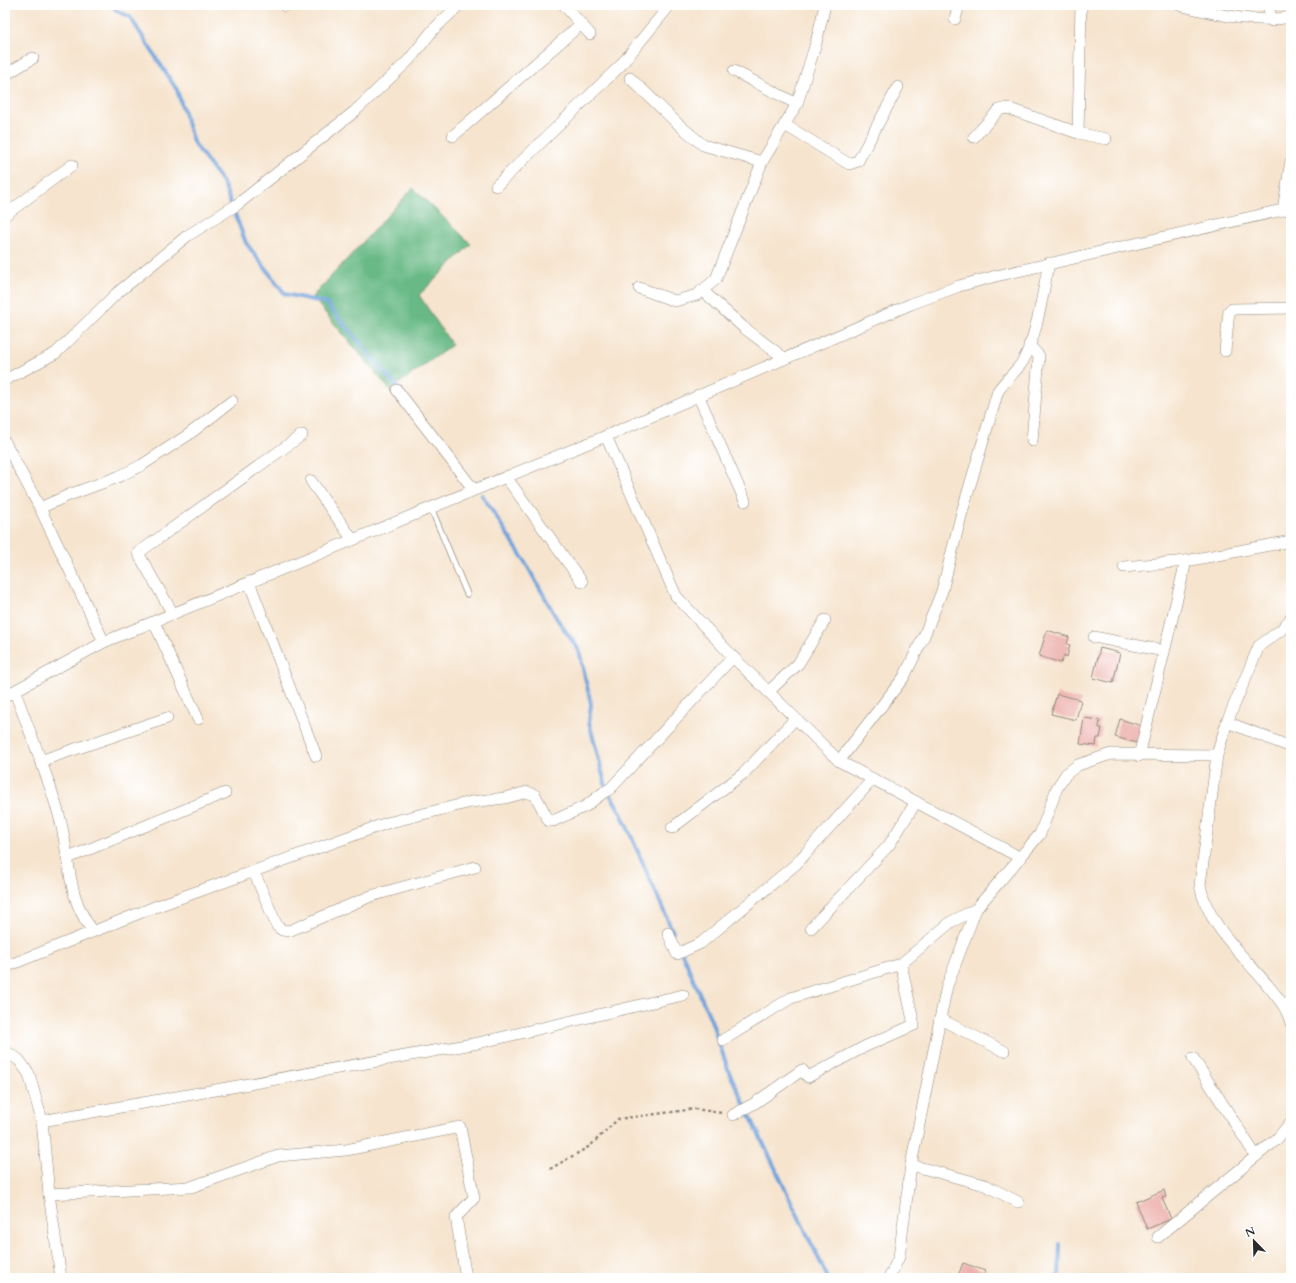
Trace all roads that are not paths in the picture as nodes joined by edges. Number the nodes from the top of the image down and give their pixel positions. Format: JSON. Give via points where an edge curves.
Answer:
{"nodes":[{"id":1,"x":459,"y":5,"type":"edge"},
{"id":2,"x":564,"y":5,"type":"edge"},
{"id":3,"x":670,"y":5,"type":"edge"},
{"id":4,"x":825,"y":5,"type":"edge"},
{"id":5,"x":959,"y":5,"type":"edge"},
{"id":6,"x":1081,"y":5,"type":"edge"},
{"id":7,"x":1179,"y":5,"type":"edge"},
{"id":8,"x":1268,"y":5,"type":"edge"},
{"id":9,"x":1291,"y":17,"type":"edge"},
{"id":10,"x":955,"y":19,"type":"dead end"},
{"id":11,"x":1272,"y":21,"type":"junction"},
{"id":12,"x":581,"y":24,"type":"junction"},
{"id":13,"x":590,"y":34,"type":"dead end"},
{"id":14,"x":33,"y":58,"type":"dead end"},
{"id":15,"x":734,"y":71,"type":"dead end"},
{"id":16,"x":5,"y":75,"type":"edge"},
{"id":17,"x":630,"y":78,"type":"dead end"},
{"id":18,"x":898,"y":87,"type":"dead end"},
{"id":19,"x":797,"y":104,"type":"junction"},
{"id":20,"x":785,"y":124,"type":"junction"},
{"id":21,"x":1078,"y":133,"type":"junction"},
{"id":22,"x":453,"y":136,"type":"dead end"},
{"id":23,"x":974,"y":137,"type":"dead end"},
{"id":24,"x":1106,"y":139,"type":"dead end"},
{"id":25,"x":1291,"y":161,"type":"edge"},
{"id":26,"x":762,"y":162,"type":"junction"},
{"id":27,"x":72,"y":165,"type":"dead end"},
{"id":28,"x":496,"y":186,"type":"dead end"},
{"id":29,"x":1287,"y":209,"type":"edge"},
{"id":30,"x":5,"y":215,"type":"edge"},
{"id":31,"x":1049,"y":263,"type":"junction"},
{"id":32,"x":639,"y":288,"type":"dead end"},
{"id":33,"x":702,"y":290,"type":"junction"},
{"id":34,"x":1291,"y":308,"type":"edge"},
{"id":35,"x":1029,"y":346,"type":"junction"},
{"id":36,"x":1225,"y":351,"type":"dead end"},
{"id":37,"x":784,"y":358,"type":"junction"},
{"id":38,"x":5,"y":380,"type":"edge"},
{"id":39,"x":397,"y":390,"type":"dead end"},
{"id":40,"x":698,"y":395,"type":"junction"},
{"id":41,"x":232,"y":401,"type":"dead end"},
{"id":42,"x":302,"y":435,"type":"dead end"},
{"id":43,"x":606,"y":436,"type":"junction"},
{"id":44,"x":1032,"y":442,"type":"dead end"},
{"id":45,"x":6,"y":446,"type":"edge"},
{"id":46,"x":506,"y":477,"type":"junction"},
{"id":47,"x":311,"y":481,"type":"dead end"},
{"id":48,"x":474,"y":490,"type":"junction"},
{"id":49,"x":745,"y":501,"type":"dead end"},
{"id":50,"x":40,"y":508,"type":"junction"},
{"id":51,"x":432,"y":508,"type":"junction"},
{"id":52,"x":353,"y":540,"type":"junction"},
{"id":53,"x":1291,"y":540,"type":"edge"},
{"id":54,"x":1186,"y":561,"type":"junction"},
{"id":55,"x":1124,"y":567,"type":"dead end"},
{"id":56,"x":249,"y":582,"type":"junction"},
{"id":57,"x":582,"y":582,"type":"dead end"},
{"id":58,"x":467,"y":594,"type":"dead end"},
{"id":59,"x":173,"y":614,"type":"junction"},
{"id":60,"x":1291,"y":618,"type":"edge"},
{"id":61,"x":825,"y":620,"type":"dead end"},
{"id":62,"x":154,"y":622,"type":"junction"},
{"id":63,"x":1094,"y":637,"type":"dead end"},
{"id":64,"x":104,"y":642,"type":"junction"},
{"id":65,"x":1164,"y":651,"type":"junction"},
{"id":66,"x":733,"y":657,"type":"junction"},
{"id":67,"x":768,"y":692,"type":"junction"},
{"id":68,"x":10,"y":694,"type":"edge"},
{"id":69,"x":167,"y":718,"type":"dead end"},
{"id":70,"x":198,"y":719,"type":"dead end"},
{"id":71,"x":796,"y":719,"type":"junction"},
{"id":72,"x":1227,"y":722,"type":"junction"},
{"id":73,"x":1291,"y":747,"type":"edge"},
{"id":74,"x":1217,"y":755,"type":"junction"},
{"id":75,"x":316,"y":756,"type":"dead end"},
{"id":76,"x":1139,"y":756,"type":"junction"},
{"id":77,"x":40,"y":761,"type":"junction"},
{"id":78,"x":839,"y":761,"type":"junction"},
{"id":79,"x":873,"y":779,"type":"junction"},
{"id":80,"x":225,"y":793,"type":"dead end"},
{"id":81,"x":916,"y":802,"type":"junction"},
{"id":82,"x":672,"y":828,"type":"dead end"},
{"id":83,"x":68,"y":858,"type":"junction"},
{"id":84,"x":1021,"y":858,"type":"junction"},
{"id":85,"x":475,"y":867,"type":"dead end"},
{"id":86,"x":254,"y":872,"type":"junction"},
{"id":87,"x":976,"y":909,"type":"junction"},
{"id":88,"x":811,"y":928,"type":"dead end"},
{"id":89,"x":92,"y":930,"type":"junction"},
{"id":90,"x":668,"y":933,"type":"dead end"},
{"id":91,"x":901,"y":964,"type":"junction"},
{"id":92,"x":5,"y":967,"type":"edge"},
{"id":93,"x":683,"y":995,"type":"dead end"},
{"id":94,"x":940,"y":1019,"type":"junction"},
{"id":95,"x":1291,"y":1023,"type":"edge"},
{"id":96,"x":723,"y":1040,"type":"dead end"},
{"id":97,"x":5,"y":1051,"type":"edge"},
{"id":98,"x":1004,"y":1051,"type":"dead end"},
{"id":99,"x":1193,"y":1058,"type":"dead end"},
{"id":100,"x":741,"y":1111,"type":"road end"},
{"id":101,"x":42,"y":1121,"type":"junction"},
{"id":102,"x":1291,"y":1122,"type":"edge"},
{"id":103,"x":1256,"y":1156,"type":"junction"},
{"id":104,"x":911,"y":1165,"type":"junction"},
{"id":105,"x":49,"y":1194,"type":"junction"},
{"id":106,"x":1018,"y":1202,"type":"dead end"},
{"id":107,"x":1158,"y":1237,"type":"dead end"},
{"id":108,"x":61,"y":1278,"type":"edge"},
{"id":109,"x":466,"y":1278,"type":"edge"},
{"id":110,"x":889,"y":1278,"type":"edge"}],
"edges":[{"from":1,"to":38,"type":"street","via":[[433,30],[388,82],[354,112],[233,206],[187,236],[116,294],[56,353]]},
{"from":2,"to":12,"type":"street"},
{"from":3,"to":28,"type":"street","via":[[620,66]]},
{"from":4,"to":19,"type":"street"},
{"from":5,"to":10,"type":"street"},
{"from":6,"to":21,"type":"street"},
{"from":7,"to":11,"type":"street","via":[[1252,20]]},
{"from":8,"to":11,"type":"street"},
{"from":9,"to":11,"type":"street"},
{"from":12,"to":13,"type":"street"},
{"from":12,"to":22,"type":"street"},
{"from":14,"to":16,"type":"street"},
{"from":15,"to":19,"type":"street"},
{"from":17,"to":26,"type":"street","via":[[703,145]]},
{"from":18,"to":20,"type":"street","via":[[858,162],[853,164],[849,164]]},
{"from":19,"to":20,"type":"street"},
{"from":20,"to":26,"type":"street"},
{"from":21,"to":23,"type":"street","via":[[1007,108],[999,110]]},
{"from":21,"to":24,"type":"street"},
{"from":25,"to":29,"type":"street"},
{"from":26,"to":33,"type":"street","via":[[716,279]]},
{"from":27,"to":30,"type":"street"},
{"from":29,"to":31,"type":"street"},
{"from":31,"to":35,"type":"street","via":[[1040,309]]},
{"from":31,"to":37,"type":"street","via":[[960,286],[910,304]]},
{"from":32,"to":33,"type":"street","via":[[675,301],[696,295]]},
{"from":33,"to":37,"type":"street","via":[[743,327]]},
{"from":34,"to":36,"type":"street","via":[[1232,308],[1228,311]]},
{"from":35,"to":44,"type":"street","via":[[1039,356]]},
{"from":35,"to":78,"type":"street","via":[[1022,362],[998,391],[962,512],[942,591],[924,636],[904,677]]},
{"from":37,"to":40,"type":"street"},
{"from":39,"to":48,"type":"street"},
{"from":40,"to":43,"type":"street"},
{"from":40,"to":49,"type":"street"},
{"from":41,"to":50,"type":"street","via":[[188,435],[142,465]]},
{"from":42,"to":59,"type":"street","via":[[138,553]]},
{"from":43,"to":46,"type":"street"},
{"from":43,"to":66,"type":"street","via":[[676,596]]},
{"from":45,"to":50,"type":"street"},
{"from":46,"to":48,"type":"street"},
{"from":46,"to":57,"type":"street"},
{"from":47,"to":52,"type":"street"},
{"from":48,"to":51,"type":"street"},
{"from":50,"to":64,"type":"street"},
{"from":51,"to":52,"type":"street"},
{"from":51,"to":58,"type":"lane"},
{"from":52,"to":56,"type":"street"},
{"from":53,"to":54,"type":"street"},
{"from":54,"to":55,"type":"street"},
{"from":54,"to":65,"type":"street"},
{"from":56,"to":59,"type":"street"},
{"from":56,"to":75,"type":"street"},
{"from":59,"to":62,"type":"street"},
{"from":60,"to":72,"type":"street","via":[[1281,630],[1259,646]]},
{"from":61,"to":67,"type":"street","via":[[798,664]]},
{"from":62,"to":64,"type":"street"},
{"from":62,"to":70,"type":"street"},
{"from":63,"to":65,"type":"street"},
{"from":64,"to":68,"type":"street"},
{"from":65,"to":76,"type":"street"},
{"from":66,"to":67,"type":"street"},
{"from":66,"to":86,"type":"street","via":[[607,791],[586,806],[553,821],[545,817],[535,795],[531,793],[471,802],[387,823]]},
{"from":67,"to":71,"type":"street"},
{"from":68,"to":77,"type":"street"},
{"from":69,"to":77,"type":"street"},
{"from":71,"to":78,"type":"street"},
{"from":71,"to":82,"type":"street","via":[[744,773]]},
{"from":72,"to":73,"type":"street"},
{"from":72,"to":74,"type":"street"},
{"from":74,"to":76,"type":"street"},
{"from":74,"to":95,"type":"street","via":[[1200,885],[1202,898],[1211,916],[1279,998]]},
{"from":76,"to":84,"type":"street","via":[[1111,754],[1078,765],[1066,774],[1057,788],[1040,834]]},
{"from":77,"to":83,"type":"street","via":[[59,814]]},
{"from":78,"to":79,"type":"street"},
{"from":79,"to":81,"type":"street"},
{"from":79,"to":90,"type":"street","via":[[796,864],[701,943],[677,954]]},
{"from":80,"to":83,"type":"street"},
{"from":81,"to":84,"type":"street"},
{"from":81,"to":88,"type":"street","via":[[889,845]]},
{"from":83,"to":89,"type":"street","via":[[73,892],[82,916]]},
{"from":84,"to":87,"type":"street"},
{"from":85,"to":86,"type":"street","via":[[371,896],[289,931],[277,926]]},
{"from":86,"to":89,"type":"street"},
{"from":87,"to":91,"type":"street","via":[[951,922]]},
{"from":87,"to":94,"type":"street","via":[[947,986]]},
{"from":89,"to":92,"type":"street"},
{"from":91,"to":96,"type":"street","via":[[791,998]]},
{"from":91,"to":100,"type":"street","via":[[914,1025],[866,1046],[808,1077],[802,1070]]},
{"from":93,"to":101,"type":"street","via":[[478,1043]]},
{"from":94,"to":98,"type":"street"},
{"from":94,"to":104,"type":"street"},
{"from":97,"to":101,"type":"street","via":[[19,1060],[29,1074]]},
{"from":99,"to":103,"type":"street"},
{"from":101,"to":105,"type":"street"},
{"from":102,"to":103,"type":"street","via":[[1277,1139]]},
{"from":103,"to":107,"type":"street"},
{"from":104,"to":106,"type":"street","via":[[985,1185]]},
{"from":104,"to":110,"type":"street","via":[[899,1257]]},
{"from":105,"to":108,"type":"street"},
{"from":105,"to":109,"type":"street","via":[[191,1187],[278,1156],[346,1150],[460,1127],[474,1198],[456,1217]]}]}
